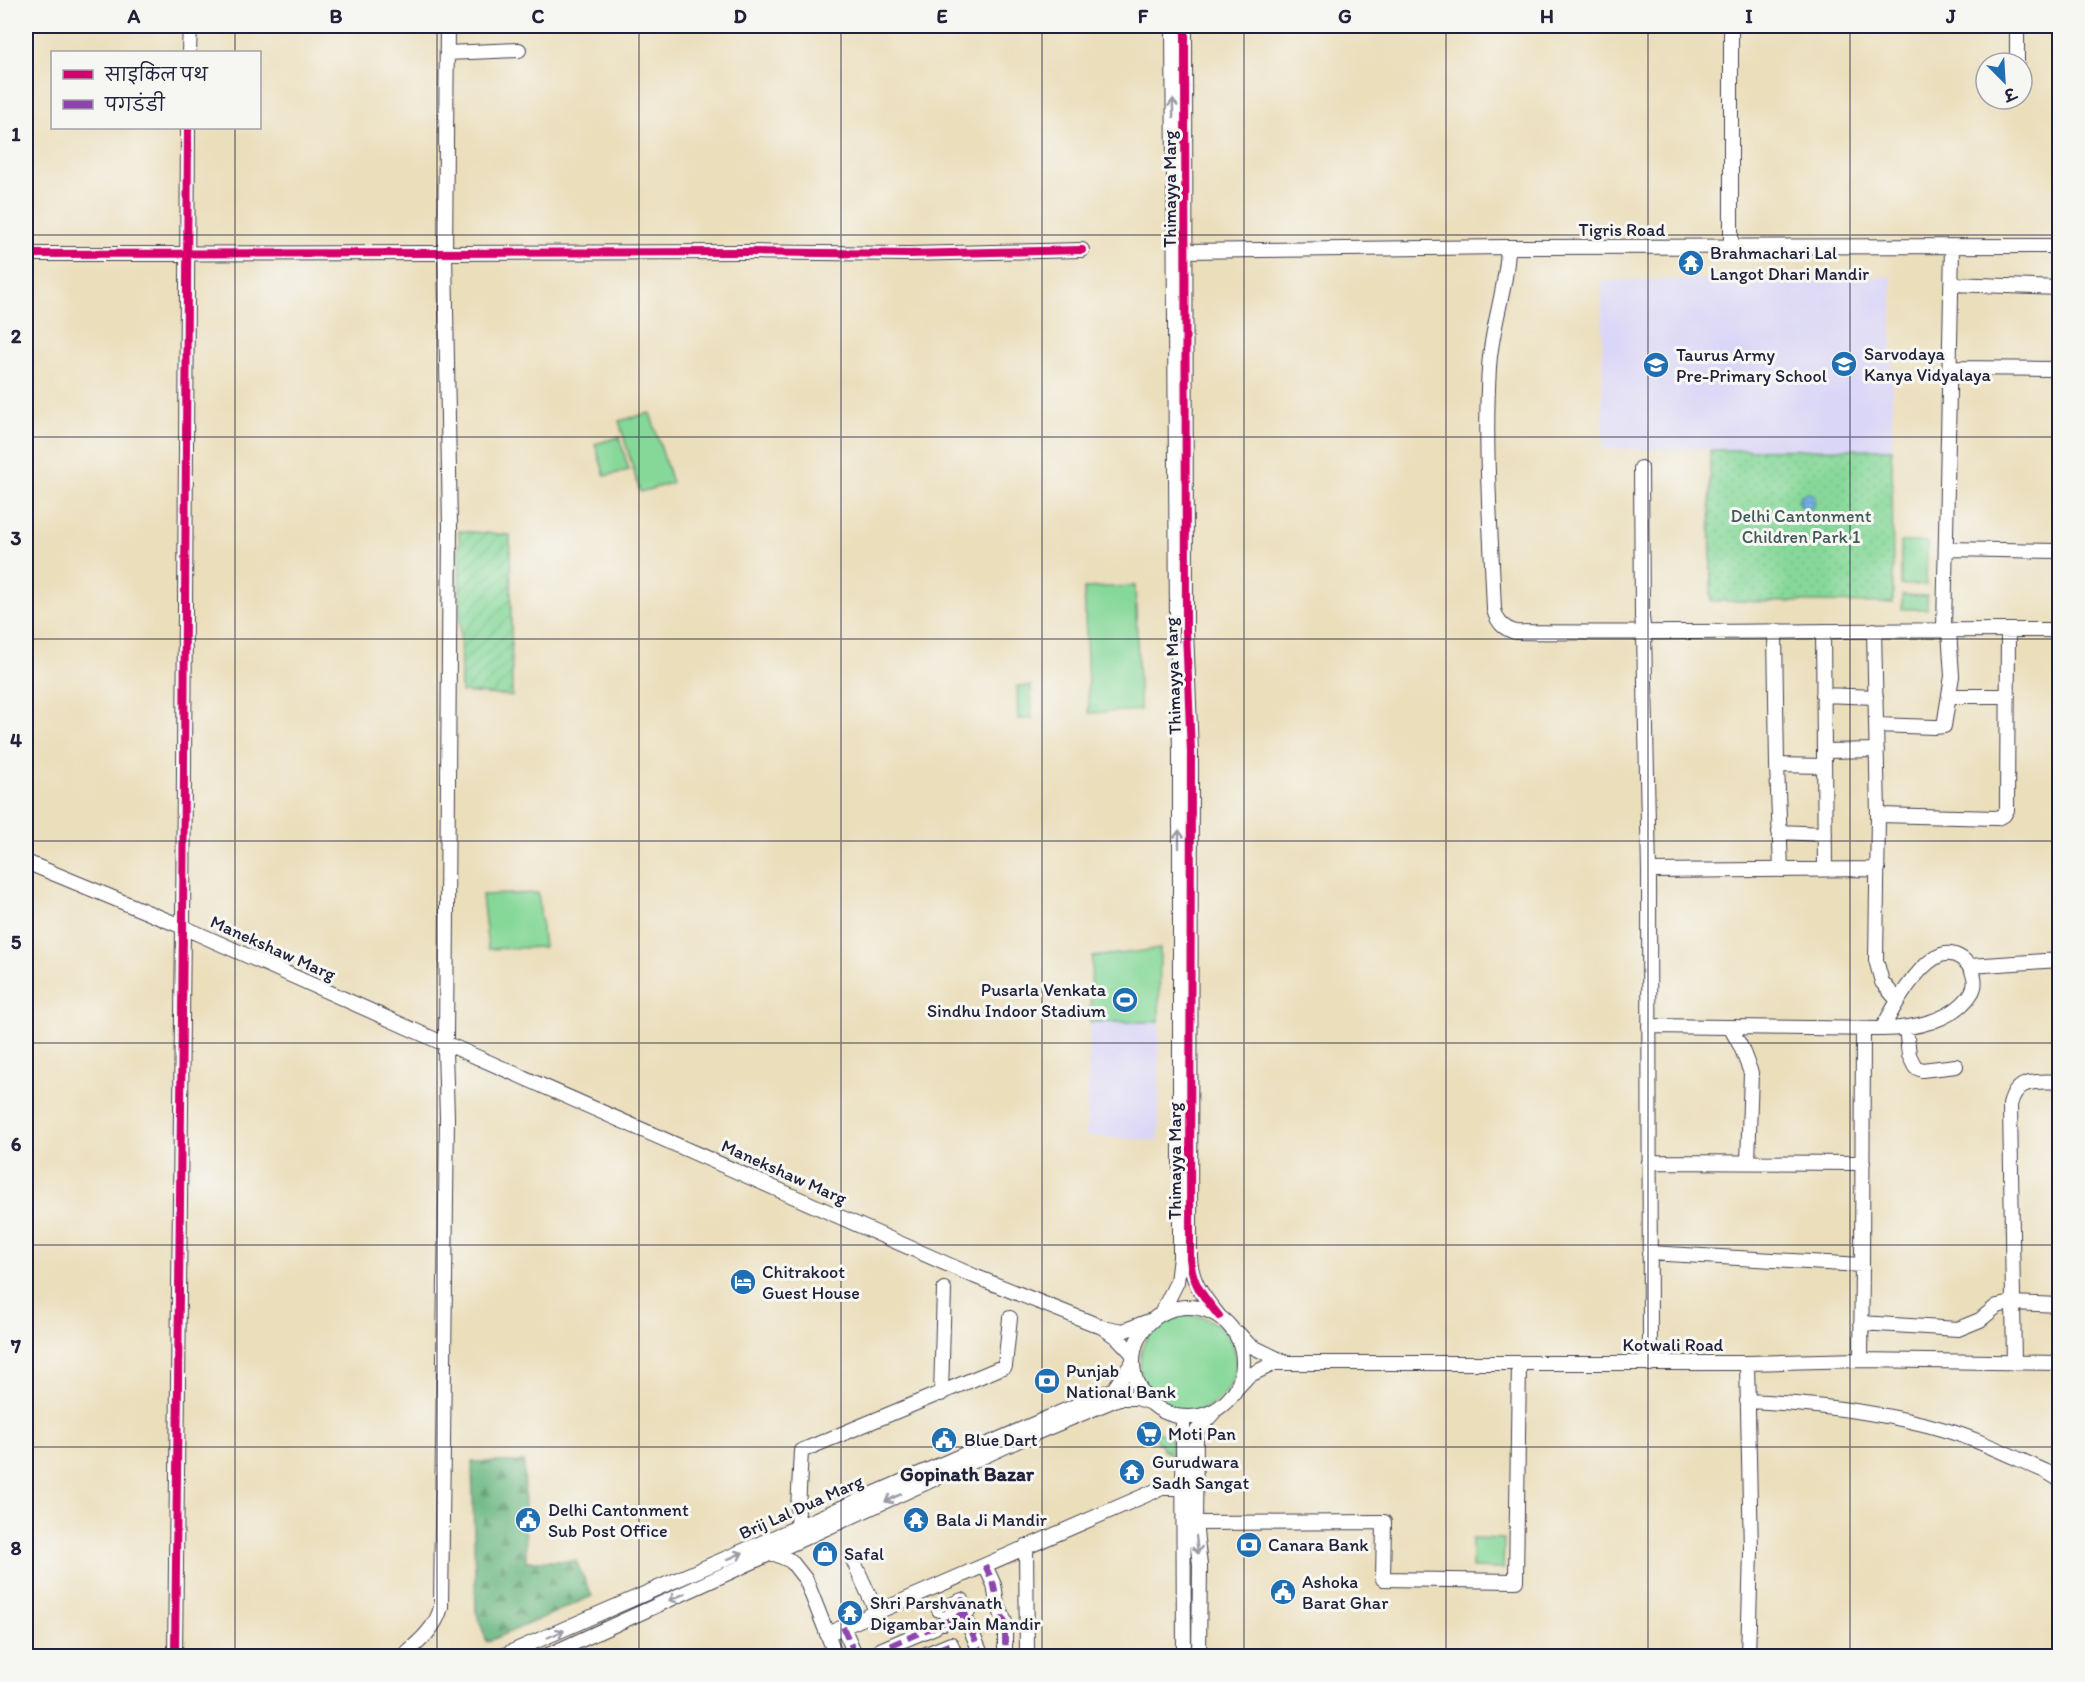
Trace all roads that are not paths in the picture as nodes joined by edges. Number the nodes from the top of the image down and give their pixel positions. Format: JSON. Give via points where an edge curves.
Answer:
{"nodes":[{"id":1,"x":190,"y":26,"type":"edge"},
{"id":2,"x":447,"y":26,"type":"edge"},
{"id":3,"x":1173,"y":26,"type":"edge"},
{"id":4,"x":1185,"y":26,"type":"edge"},
{"id":5,"x":1731,"y":26,"type":"edge"},
{"id":6,"x":2017,"y":26,"type":"edge"},
{"id":7,"x":519,"y":50,"type":"dead end"},
{"id":8,"x":189,"y":51,"type":"edge"},
{"id":9,"x":2017,"y":51,"type":"edge"},
{"id":10,"x":447,"y":53,"type":"junction"},
{"id":11,"x":188,"y":129,"type":"edge"},
{"id":12,"x":2060,"y":246,"type":"edge"},
{"id":13,"x":1508,"y":247,"type":"junction"},
{"id":14,"x":1952,"y":247,"type":"junction"},
{"id":15,"x":1731,"y":248,"type":"junction"},
{"id":16,"x":1082,"y":250,"type":"dead end"},
{"id":17,"x":1185,"y":251,"type":"junction"},
{"id":18,"x":26,"y":254,"type":"edge"},
{"id":19,"x":445,"y":254,"type":"junction"},
{"id":20,"x":185,"y":255,"type":"junction"},
{"id":21,"x":1952,"y":284,"type":"junction"},
{"id":22,"x":2060,"y":288,"type":"edge"},
{"id":23,"x":1950,"y":368,"type":"junction"},
{"id":24,"x":2060,"y":369,"type":"edge"},
{"id":25,"x":1641,"y":468,"type":"dead end"},
{"id":26,"x":1947,"y":549,"type":"junction"},
{"id":27,"x":2060,"y":551,"type":"edge"},
{"id":28,"x":1946,"y":629,"type":"junction"},
{"id":29,"x":1874,"y":630,"type":"junction"},
{"id":30,"x":2008,"y":630,"type":"junction"},
{"id":31,"x":2060,"y":630,"type":"edge"},
{"id":32,"x":1823,"y":631,"type":"junction"},
{"id":33,"x":1775,"y":632,"type":"junction"},
{"id":34,"x":1644,"y":634,"type":"junction"},
{"id":35,"x":1823,"y":695,"type":"junction"},
{"id":36,"x":1949,"y":696,"type":"junction"},
{"id":37,"x":2008,"y":696,"type":"junction"},
{"id":38,"x":1876,"y":697,"type":"junction"},
{"id":39,"x":1876,"y":725,"type":"junction"},
{"id":40,"x":1824,"y":750,"type":"junction"},
{"id":41,"x":1877,"y":750,"type":"junction"},
{"id":42,"x":1185,"y":752,"type":"junction"},
{"id":43,"x":1777,"y":765,"type":"junction"},
{"id":44,"x":1824,"y":766,"type":"junction"},
{"id":45,"x":1878,"y":814,"type":"junction"},
{"id":46,"x":1779,"y":832,"type":"junction"},
{"id":47,"x":1825,"y":834,"type":"junction"},
{"id":48,"x":26,"y":862,"type":"edge"},
{"id":49,"x":1825,"y":869,"type":"junction"},
{"id":50,"x":1878,"y":869,"type":"junction"},
{"id":51,"x":1781,"y":870,"type":"junction"},
{"id":52,"x":1649,"y":871,"type":"junction"},
{"id":53,"x":183,"y":927,"type":"junction"},
{"id":54,"x":2060,"y":960,"type":"edge"},
{"id":55,"x":1970,"y":966,"type":"junction"},
{"id":56,"x":1898,"y":1001,"type":"junction"},
{"id":57,"x":1649,"y":1026,"type":"junction"},
{"id":58,"x":1730,"y":1027,"type":"junction"},
{"id":59,"x":1906,"y":1028,"type":"junction"},
{"id":60,"x":1863,"y":1029,"type":"junction"},
{"id":61,"x":1882,"y":1029,"type":"junction"},
{"id":62,"x":445,"y":1044,"type":"junction"},
{"id":63,"x":1956,"y":1066,"type":"dead end"},
{"id":64,"x":2060,"y":1081,"type":"edge"},
{"id":65,"x":1649,"y":1162,"type":"junction"},
{"id":66,"x":1748,"y":1162,"type":"junction"},
{"id":67,"x":1863,"y":1163,"type":"junction"},
{"id":68,"x":1649,"y":1252,"type":"junction"},
{"id":69,"x":1862,"y":1265,"type":"junction"},
{"id":70,"x":944,"y":1289,"type":"dead end"},
{"id":71,"x":2012,"y":1303,"type":"junction"},
{"id":72,"x":2060,"y":1305,"type":"edge"},
{"id":73,"x":1156,"y":1317,"type":"junction"},
{"id":74,"x":1011,"y":1318,"type":"dead end"},
{"id":75,"x":1224,"y":1320,"type":"junction"},
{"id":76,"x":1862,"y":1323,"type":"junction"},
{"id":77,"x":1102,"y":1327,"type":"junction"},
{"id":78,"x":1132,"y":1358,"type":"junction"},
{"id":79,"x":1861,"y":1360,"type":"junction"},
{"id":80,"x":1519,"y":1363,"type":"junction"},
{"id":81,"x":1747,"y":1363,"type":"junction"},
{"id":82,"x":2014,"y":1363,"type":"junction"},
{"id":83,"x":2060,"y":1363,"type":"edge"},
{"id":84,"x":1286,"y":1364,"type":"junction"},
{"id":85,"x":1650,"y":1364,"type":"junction"},
{"id":86,"x":1236,"y":1389,"type":"junction"},
{"id":87,"x":1116,"y":1393,"type":"junction"},
{"id":88,"x":941,"y":1394,"type":"junction"},
{"id":89,"x":1747,"y":1401,"type":"junction"},
{"id":90,"x":1149,"y":1402,"type":"junction"},
{"id":91,"x":1215,"y":1410,"type":"junction"},
{"id":92,"x":1183,"y":1418,"type":"junction"},
{"id":93,"x":2060,"y":1480,"type":"edge"},
{"id":94,"x":1182,"y":1488,"type":"junction"},
{"id":95,"x":1195,"y":1523,"type":"junction"},
{"id":96,"x":796,"y":1528,"type":"junction"},
{"id":97,"x":1026,"y":1546,"type":"junction"},
{"id":98,"x":773,"y":1553,"type":"junction"},
{"id":99,"x":853,"y":1560,"type":"dead end"},
{"id":100,"x":985,"y":1565,"type":"junction"},
{"id":101,"x":877,"y":1613,"type":"junction"},
{"id":102,"x":843,"y":1627,"type":"junction"},
{"id":103,"x":827,"y":1634,"type":"junction"},
{"id":104,"x":175,"y":1656,"type":"edge"},
{"id":105,"x":403,"y":1656,"type":"edge"},
{"id":106,"x":502,"y":1656,"type":"edge"},
{"id":107,"x":546,"y":1656,"type":"edge"},
{"id":108,"x":836,"y":1656,"type":"edge"},
{"id":109,"x":856,"y":1656,"type":"edge"},
{"id":110,"x":882,"y":1656,"type":"edge"},
{"id":111,"x":922,"y":1656,"type":"edge"},
{"id":112,"x":956,"y":1656,"type":"edge"},
{"id":113,"x":982,"y":1656,"type":"edge"},
{"id":114,"x":1005,"y":1656,"type":"edge"},
{"id":115,"x":1027,"y":1656,"type":"edge"},
{"id":116,"x":1184,"y":1656,"type":"edge"},
{"id":117,"x":1199,"y":1656,"type":"edge"},
{"id":118,"x":1748,"y":1656,"type":"edge"}],
"edges":[{"from":1,"to":8,"type":"street"},
{"from":2,"to":10,"type":"street"},
{"from":42,"to":3,"type":"street","name":"Thimayya Marg","one_way":true,"via":[[1175,552]]},
{"from":4,"to":17,"type":"street","name":"Thimayya Marg"},
{"from":5,"to":15,"type":"street"},
{"from":6,"to":9,"type":"street"},
{"from":7,"to":10,"type":"street"},
{"from":10,"to":19,"type":"street"},
{"from":11,"to":20,"type":"street"},
{"from":12,"to":14,"type":"street","name":"Tigris Road"},
{"from":13,"to":15,"type":"street","name":"Tigris Road"},
{"from":13,"to":17,"type":"street","name":"Tigris Road"},
{"from":13,"to":34,"type":"street","via":[[1507,275],[1488,382],[1497,620],[1505,629],[1515,632]]},
{"from":14,"to":15,"type":"street","name":"Tigris Road"},
{"from":14,"to":21,"type":"street"},
{"from":16,"to":19,"type":"street"},
{"from":17,"to":42,"type":"street","name":"Thimayya Marg"},
{"from":18,"to":20,"type":"street"},
{"from":19,"to":20,"type":"street"},
{"from":19,"to":62,"type":"street","via":[[450,526]]},
{"from":20,"to":53,"type":"street"},
{"from":21,"to":22,"type":"street"},
{"from":21,"to":23,"type":"street"},
{"from":23,"to":24,"type":"street"},
{"from":23,"to":26,"type":"street"},
{"from":25,"to":34,"type":"street"},
{"from":26,"to":27,"type":"street"},
{"from":26,"to":28,"type":"street"},
{"from":28,"to":29,"type":"street"},
{"from":28,"to":30,"type":"street"},
{"from":28,"to":36,"type":"street","via":[[1953,664]]},
{"from":29,"to":32,"type":"street"},
{"from":29,"to":38,"type":"street"},
{"from":30,"to":31,"type":"street"},
{"from":30,"to":37,"type":"street"},
{"from":32,"to":33,"type":"street"},
{"from":32,"to":35,"type":"street"},
{"from":33,"to":34,"type":"street"},
{"from":33,"to":43,"type":"street"},
{"from":34,"to":52,"type":"street"},
{"from":35,"to":38,"type":"street"},
{"from":35,"to":40,"type":"street"},
{"from":36,"to":37,"type":"street"},
{"from":36,"to":39,"type":"street","via":[[1946,723],[1942,727]]},
{"from":37,"to":45,"type":"street","via":[[2004,815],[1996,818]]},
{"from":38,"to":39,"type":"street"},
{"from":39,"to":41,"type":"street"},
{"from":40,"to":41,"type":"street"},
{"from":40,"to":44,"type":"street"},
{"from":41,"to":45,"type":"street"},
{"from":73,"to":42,"type":"street","name":"Thimayya Marg","one_way":true,"via":[[1177,1282],[1180,1257]]},
{"from":42,"to":75,"type":"street","name":"Thimayya Marg","via":[[1190,1258],[1193,1280]]},
{"from":43,"to":44,"type":"street"},
{"from":43,"to":46,"type":"street"},
{"from":44,"to":47,"type":"street"},
{"from":45,"to":50,"type":"street"},
{"from":46,"to":47,"type":"street"},
{"from":46,"to":51,"type":"street"},
{"from":47,"to":49,"type":"street"},
{"from":48,"to":53,"type":"street","name":"Manekshaw Marg"},
{"from":49,"to":50,"type":"street"},
{"from":49,"to":51,"type":"street"},
{"from":50,"to":56,"type":"street","via":[[1876,960],[1882,982]]},
{"from":51,"to":52,"type":"street"},
{"from":52,"to":57,"type":"street"},
{"from":53,"to":62,"type":"street","name":"Manekshaw Marg"},
{"from":53,"to":104,"type":"street"},
{"from":54,"to":55,"type":"street"},
{"from":55,"to":56,"type":"street","via":[[1959,957],[1943,954],[1924,968]]},
{"from":55,"to":59,"type":"street","via":[[1975,980],[1972,992],[1960,1004],[1942,1017]]},
{"from":56,"to":61,"type":"street"},
{"from":57,"to":58,"type":"street"},
{"from":57,"to":65,"type":"street"},
{"from":58,"to":60,"type":"street"},
{"from":58,"to":66,"type":"street","via":[[1751,1073]]},
{"from":59,"to":61,"type":"street"},
{"from":59,"to":63,"type":"street","via":[[1909,1055],[1915,1067],[1922,1070]]},
{"from":60,"to":61,"type":"street"},
{"from":60,"to":67,"type":"street"},
{"from":62,"to":77,"type":"street","name":"Manekshaw Marg","via":[[974,1276]]},
{"from":62,"to":105,"type":"street","via":[[441,1607],[438,1620]]},
{"from":64,"to":71,"type":"street","via":[[2023,1084],[2016,1088],[2010,1105]]},
{"from":65,"to":66,"type":"street"},
{"from":65,"to":68,"type":"street"},
{"from":66,"to":67,"type":"street"},
{"from":67,"to":69,"type":"street"},
{"from":68,"to":69,"type":"street"},
{"from":68,"to":85,"type":"street"},
{"from":69,"to":76,"type":"street"},
{"from":70,"to":88,"type":"street"},
{"from":71,"to":72,"type":"street"},
{"from":71,"to":76,"type":"street","via":[[1997,1306],[1980,1320],[1958,1329]]},
{"from":71,"to":82,"type":"street"},
{"from":73,"to":75,"type":"street","via":[[1175,1308],[1190,1307]]},
{"from":73,"to":77,"type":"street","name":"Manekshaw Marg","via":[[1123,1331]]},
{"from":73,"to":78,"type":"street","via":[[1136,1341]]},
{"from":74,"to":88,"type":"street","via":[[1005,1366]]},
{"from":75,"to":84,"type":"street","via":[[1249,1345]]},
{"from":75,"to":86,"type":"street","via":[[1238,1339],[1243,1355]]},
{"from":76,"to":79,"type":"street"},
{"from":77,"to":78,"type":"street","name":"Manekshaw Marg","via":[[1119,1339]]},
{"from":78,"to":87,"type":"street"},
{"from":78,"to":90,"type":"street","via":[[1137,1384]]},
{"from":79,"to":81,"type":"street","name":"Kotwali Road"},
{"from":79,"to":82,"type":"street","name":"Kotwali Road"},
{"from":80,"to":84,"type":"street","name":"Kotwali Road"},
{"from":80,"to":85,"type":"street","name":"Kotwali Road"},
{"from":80,"to":95,"type":"street","via":[[1516,1581],[1383,1579],[1384,1522]]},
{"from":81,"to":85,"type":"street","name":"Kotwali Road"},
{"from":81,"to":89,"type":"street"},
{"from":82,"to":83,"type":"street","name":"Kotwali Road"},
{"from":84,"to":86,"type":"street","name":"Kotwali Road","via":[[1259,1369]]},
{"from":86,"to":91,"type":"street"},
{"from":87,"to":90,"type":"street"},
{"from":87,"to":96,"type":"street","name":"Brij Lal Dua Marg"},
{"from":87,"to":98,"type":"street","name":"Brij Lal Dua Marg","one_way":true},
{"from":88,"to":96,"type":"street","via":[[801,1451]]},
{"from":89,"to":93,"type":"street","via":[[1879,1413],[1947,1430]]},
{"from":89,"to":118,"type":"street","via":[[1751,1552]]},
{"from":90,"to":92,"type":"street","via":[[1169,1415]]},
{"from":91,"to":92,"type":"street"},
{"from":91,"to":95,"type":"street","via":[[1196,1432]]},
{"from":92,"to":94,"type":"street"},
{"from":94,"to":97,"type":"street","via":[[1162,1488]]},
{"from":94,"to":116,"type":"street"},
{"from":95,"to":117,"type":"street","one_way":true,"via":[[1200,1565]]},
{"from":106,"to":96,"type":"street","name":"Brij Lal Dua Marg","one_way":true},
{"from":97,"to":100,"type":"street"},
{"from":97,"to":115,"type":"street"},
{"from":98,"to":103,"type":"street","via":[[791,1561],[806,1580]]},
{"from":98,"to":107,"type":"street","name":"Brij Lal Dua Marg","one_way":true},
{"from":99,"to":101,"type":"street"},
{"from":100,"to":101,"type":"street"},
{"from":100,"to":114,"type":"street","via":[[1005,1622]]},
{"from":101,"to":102,"type":"street"},
{"from":102,"to":103,"type":"street"},
{"from":102,"to":109,"type":"street"},
{"from":103,"to":108,"type":"street"},
{"from":110,"to":113,"type":"street","via":[[880,1650],[969,1606]]},
{"from":111,"to":112,"type":"street","via":[[951,1644]]}]}
